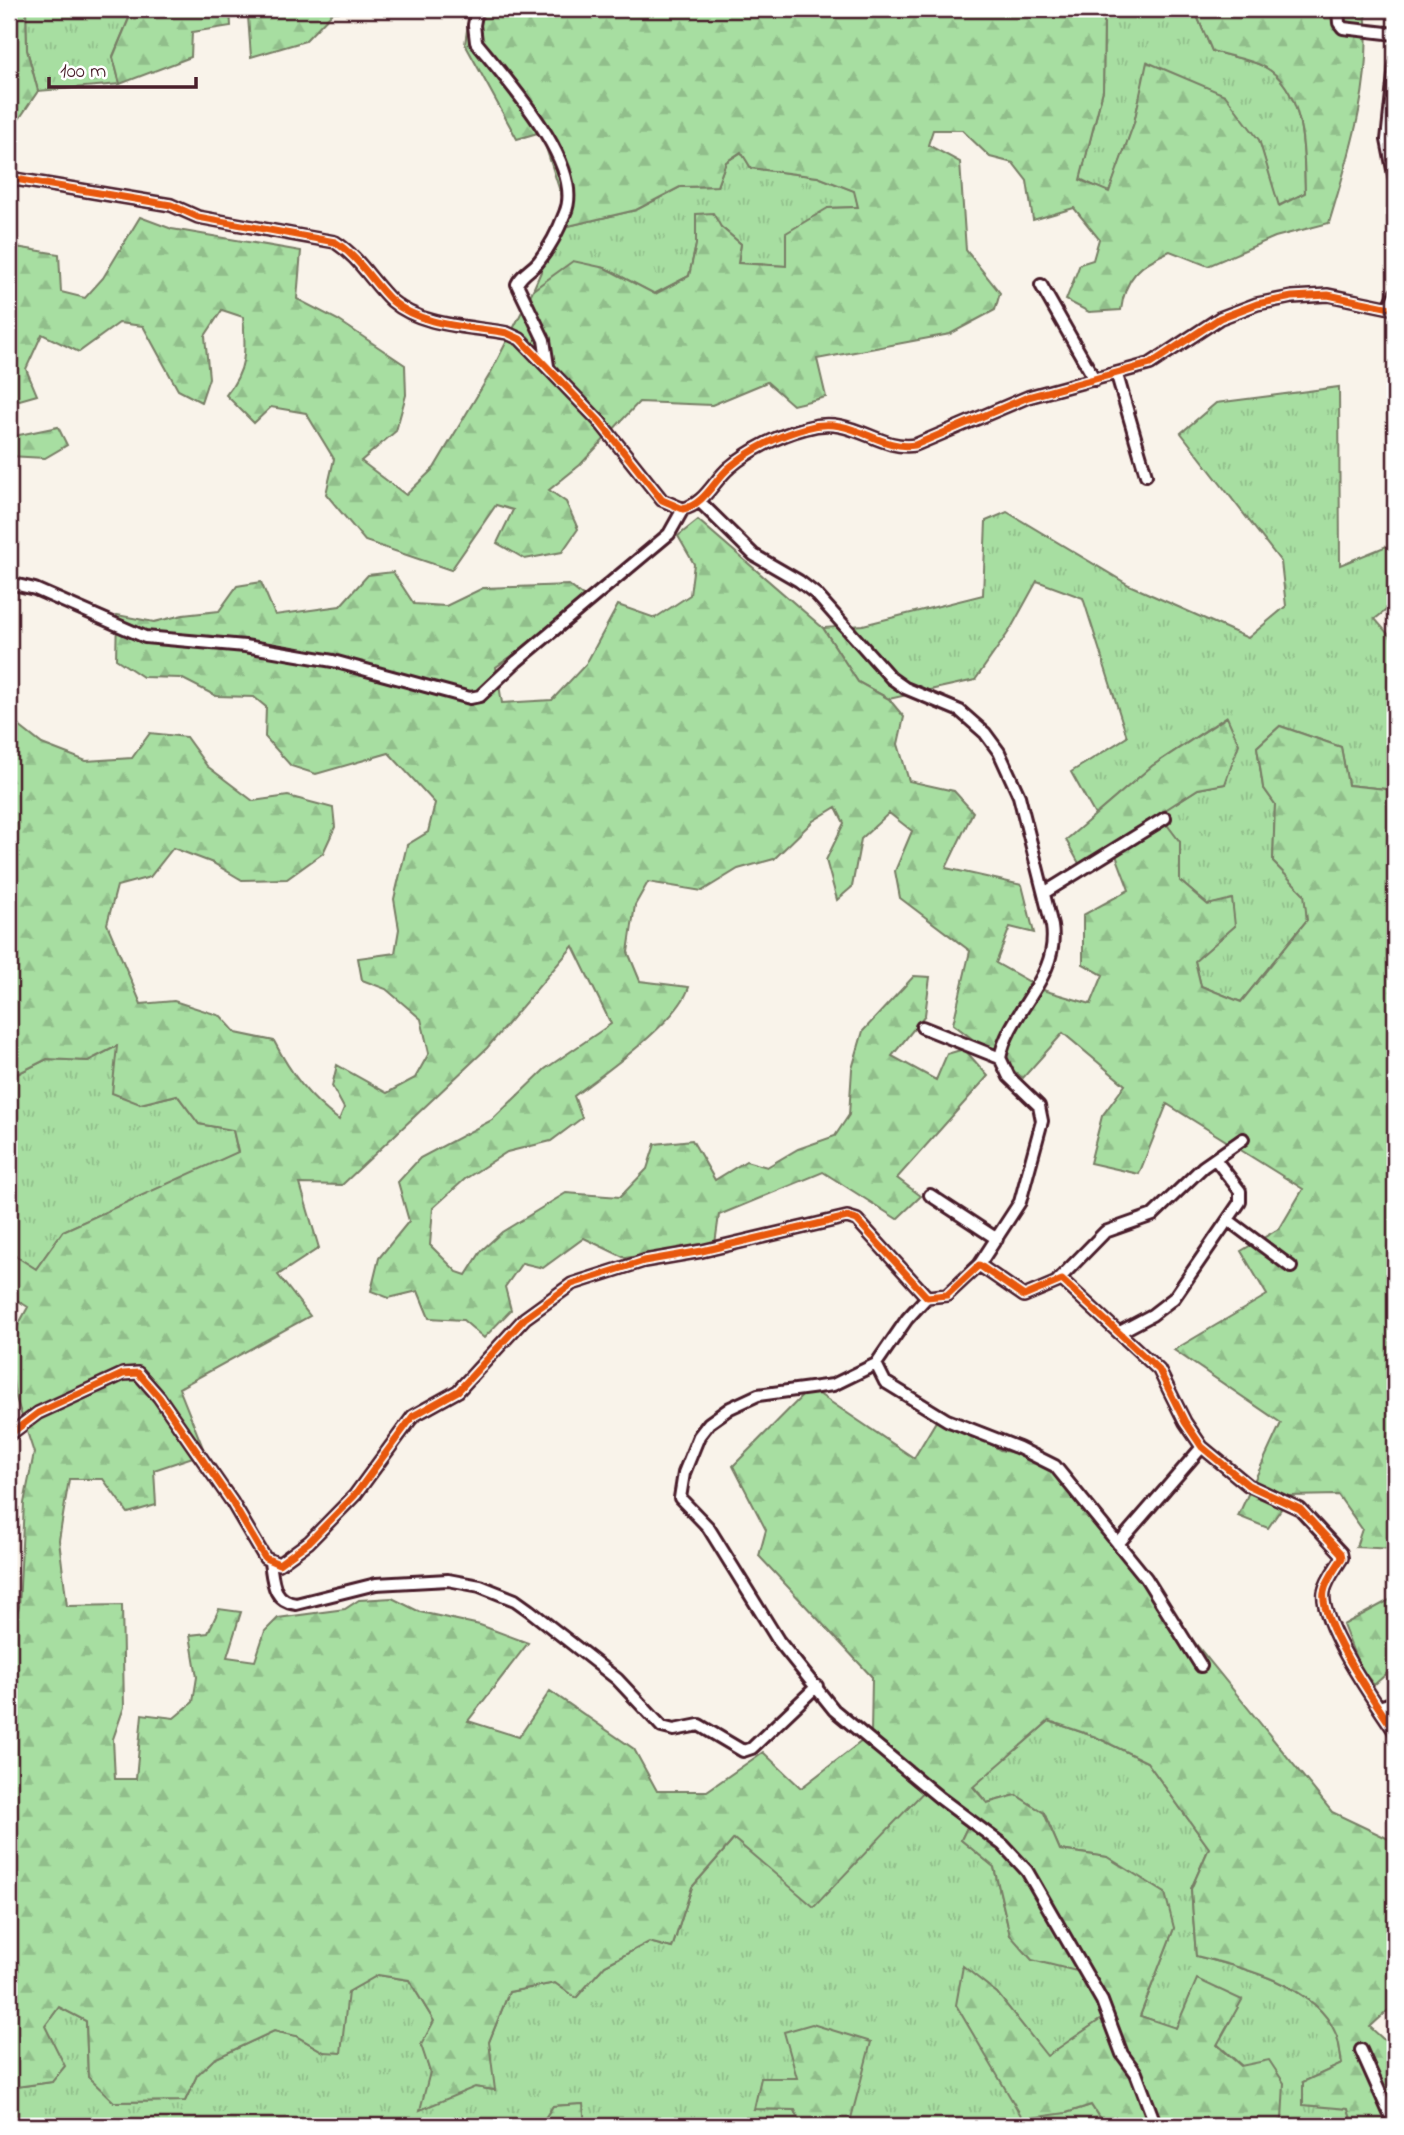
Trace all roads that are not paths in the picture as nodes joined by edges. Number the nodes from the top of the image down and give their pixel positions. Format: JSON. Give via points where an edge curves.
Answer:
{"nodes":[{"id":1,"x":477,"y":9,"type":"edge"},
{"id":2,"x":1338,"y":9,"type":"edge"},
{"id":3,"x":1395,"y":34,"type":"edge"},
{"id":4,"x":1395,"y":65,"type":"edge"},
{"id":5,"x":9,"y":178,"type":"edge"},
{"id":6,"x":1395,"y":180,"type":"edge"},
{"id":7,"x":1041,"y":285,"type":"dead end"},
{"id":8,"x":1395,"y":294,"type":"edge"},
{"id":9,"x":1392,"y":308,"type":"edge"},
{"id":10,"x":548,"y":366,"type":"junction"},
{"id":11,"x":1117,"y":375,"type":"junction"},
{"id":12,"x":1095,"y":380,"type":"junction"},
{"id":13,"x":1146,"y":475,"type":"dead end"},
{"id":14,"x":699,"y":501,"type":"junction"},
{"id":15,"x":683,"y":509,"type":"junction"},
{"id":16,"x":9,"y":583,"type":"edge"},
{"id":17,"x":1165,"y":818,"type":"dead end"},
{"id":18,"x":1044,"y":893,"type":"junction"},
{"id":19,"x":922,"y":1027,"type":"dead end"},
{"id":20,"x":1000,"y":1058,"type":"junction"},
{"id":21,"x":1243,"y":1139,"type":"dead end"},
{"id":22,"x":1215,"y":1159,"type":"junction"},
{"id":23,"x":930,"y":1195,"type":"dead end"},
{"id":24,"x":1228,"y":1220,"type":"junction"},
{"id":25,"x":997,"y":1239,"type":"junction"},
{"id":26,"x":979,"y":1265,"type":"junction"},
{"id":27,"x":1291,"y":1267,"type":"dead end"},
{"id":28,"x":1058,"y":1280,"type":"junction"},
{"id":29,"x":927,"y":1297,"type":"junction"},
{"id":30,"x":1120,"y":1332,"type":"junction"},
{"id":31,"x":876,"y":1364,"type":"junction"},
{"id":32,"x":9,"y":1435,"type":"edge"},
{"id":33,"x":1202,"y":1447,"type":"junction"},
{"id":34,"x":1118,"y":1544,"type":"junction"},
{"id":35,"x":270,"y":1562,"type":"junction"},
{"id":36,"x":1201,"y":1666,"type":"dead end"},
{"id":37,"x":817,"y":1686,"type":"junction"},
{"id":38,"x":1395,"y":1702,"type":"edge"},
{"id":39,"x":1379,"y":1707,"type":"junction"},
{"id":40,"x":1395,"y":1732,"type":"edge"},
{"id":41,"x":1361,"y":2050,"type":"dead end"},
{"id":42,"x":1156,"y":2126,"type":"edge"},
{"id":43,"x":1395,"y":2126,"type":"edge"}],
"edges":[{"from":1,"to":10,"type":"street","via":[[477,42],[543,129],[568,182],[569,202],[562,220],[539,261],[517,284],[544,340]]},
{"from":2,"to":3,"type":"street","via":[[1339,23],[1346,29]]},
{"from":4,"to":6,"type":"street","via":[[1387,139]]},
{"from":5,"to":10,"type":"street","via":[[171,205],[198,217],[335,242],[404,310],[422,318],[514,335]]},
{"from":7,"to":12,"type":"street"},
{"from":8,"to":9,"type":"street"},
{"from":9,"to":11,"type":"street","via":[[1310,295],[1257,304],[1220,318],[1150,364]]},
{"from":10,"to":15,"type":"street","via":[[662,500]]},
{"from":11,"to":12,"type":"street"},
{"from":11,"to":13,"type":"street"},
{"from":12,"to":14,"type":"street","via":[[1028,397],[907,446],[838,424],[808,427],[740,460]]},
{"from":14,"to":15,"type":"street"},
{"from":14,"to":18,"type":"street","via":[[754,555],[816,594],[891,678],[960,711],[985,733],[1019,796]]},
{"from":15,"to":16,"type":"street","via":[[669,534],[480,696],[470,698],[333,661],[245,646],[145,637],[35,589]]},
{"from":17,"to":18,"type":"street"},
{"from":18,"to":20,"type":"street","via":[[1054,939],[1051,959],[1013,1024]]},
{"from":19,"to":20,"type":"street"},
{"from":20,"to":25,"type":"street","via":[[1003,1069],[1039,1106],[1042,1121],[1023,1194]]},
{"from":21,"to":22,"type":"street"},
{"from":22,"to":24,"type":"street","via":[[1240,1191],[1240,1202]]},
{"from":22,"to":28,"type":"street","via":[[1153,1215],[1105,1232]]},
{"from":23,"to":25,"type":"street"},
{"from":24,"to":27,"type":"street"},
{"from":24,"to":30,"type":"street","via":[[1174,1298]]},
{"from":25,"to":26,"type":"street"},
{"from":26,"to":28,"type":"street","via":[[1024,1296]]},
{"from":26,"to":29,"type":"street","via":[[947,1295]]},
{"from":28,"to":30,"type":"street","via":[[1066,1281]]},
{"from":29,"to":31,"type":"street"},
{"from":29,"to":35,"type":"street","via":[[857,1220],[848,1217],[644,1261],[572,1284],[526,1318],[458,1391],[407,1422],[355,1495],[309,1542],[285,1562]]},
{"from":30,"to":33,"type":"street","via":[[1159,1370]]},
{"from":31,"to":34,"type":"street","via":[[885,1382],[947,1420],[1052,1463]]},
{"from":31,"to":37,"type":"street","via":[[832,1385],[773,1391],[730,1408],[699,1436],[679,1490],[684,1504],[708,1528],[778,1640]]},
{"from":32,"to":35,"type":"street","via":[[38,1413],[123,1374],[138,1373]]},
{"from":33,"to":34,"type":"street"},
{"from":33,"to":39,"type":"street","via":[[1248,1485],[1300,1509],[1341,1553],[1325,1585],[1324,1605],[1352,1667]]},
{"from":34,"to":36,"type":"street","via":[[1146,1578]]},
{"from":35,"to":37,"type":"street","via":[[278,1597],[296,1605],[361,1587],[411,1581],[448,1580],[496,1592],[529,1610],[617,1679],[662,1727],[699,1726],[743,1751],[752,1748]]},
{"from":37,"to":42,"type":"street","via":[[853,1729],[1003,1845],[1027,1871],[1102,2001]]},
{"from":38,"to":39,"type":"street"},
{"from":39,"to":40,"type":"street"},
{"from":41,"to":43,"type":"street"}]}
